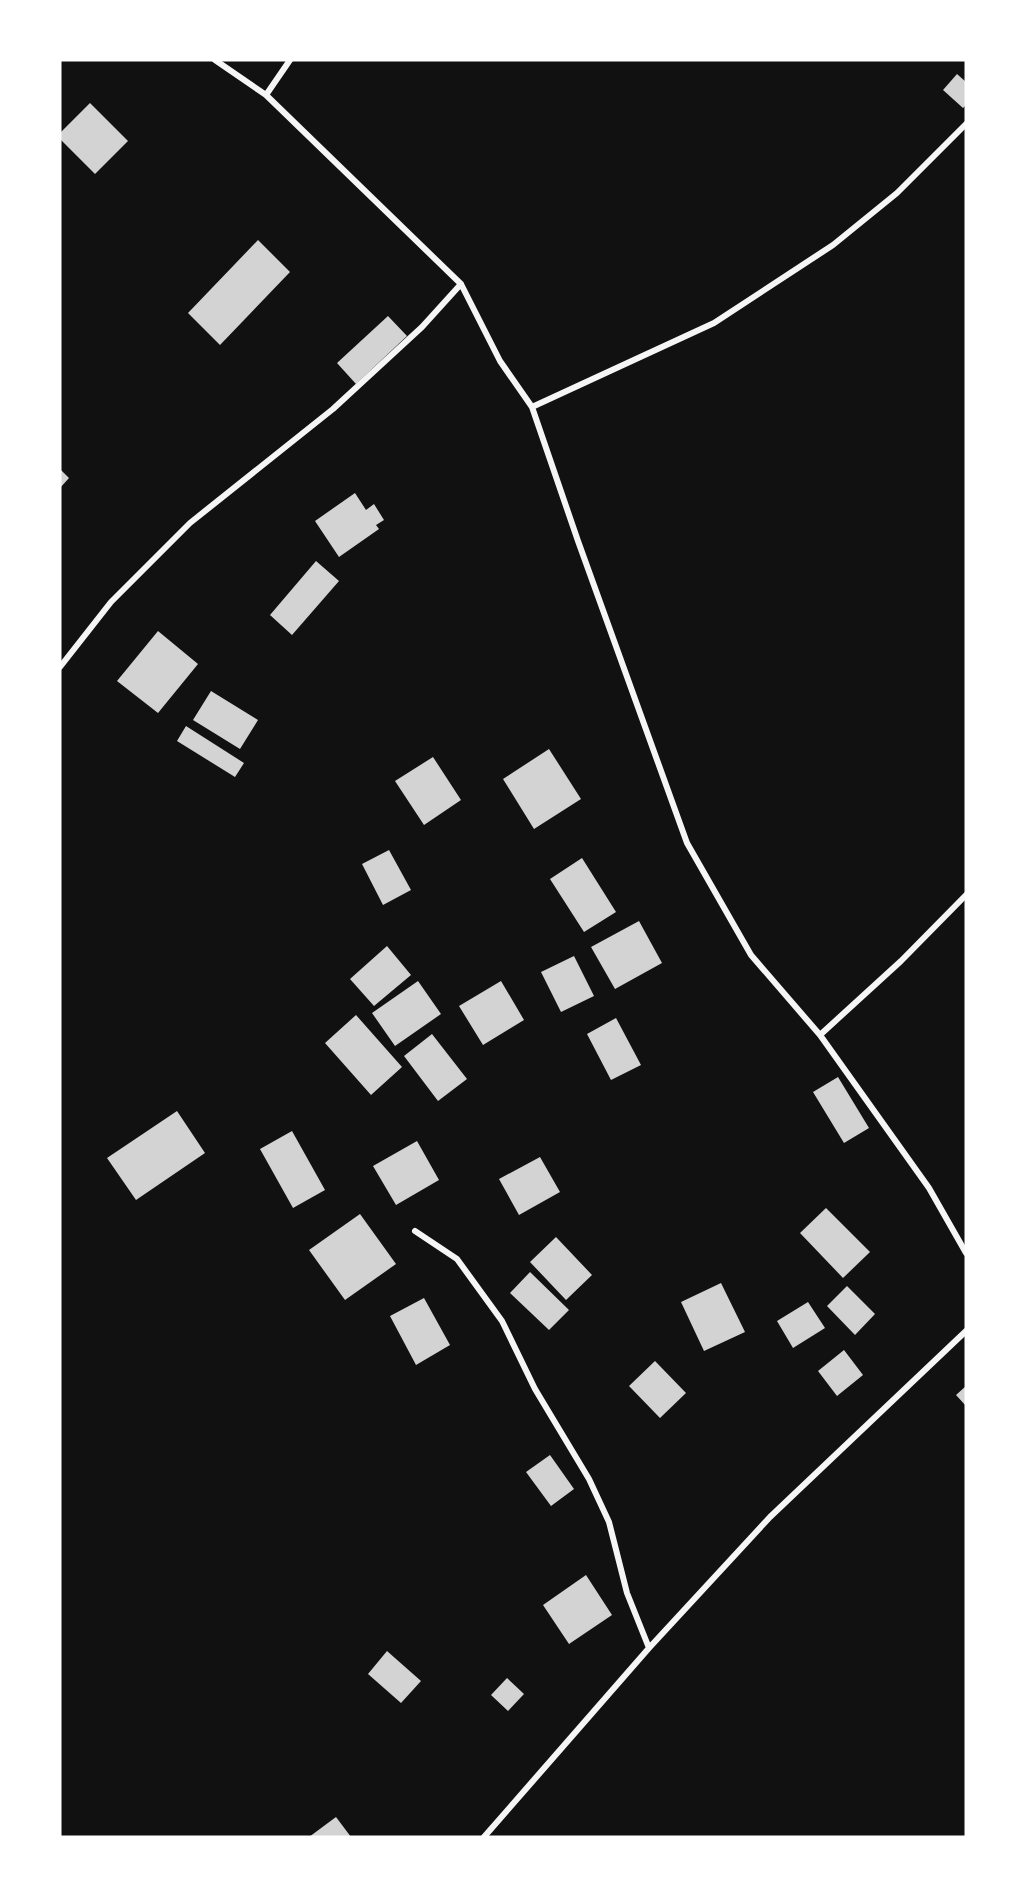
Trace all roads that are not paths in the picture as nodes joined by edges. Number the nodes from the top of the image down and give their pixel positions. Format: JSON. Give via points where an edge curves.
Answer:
{"nodes":[{"id":1,"x":214,"y":60,"type":"edge"},
{"id":2,"x":290,"y":60,"type":"edge"},
{"id":3,"x":266,"y":95,"type":"junction"},
{"id":4,"x":966,"y":124,"type":"edge"},
{"id":5,"x":461,"y":284,"type":"junction"},
{"id":6,"x":532,"y":407,"type":"junction"},
{"id":7,"x":60,"y":667,"type":"edge"},
{"id":8,"x":966,"y":895,"type":"edge"},
{"id":9,"x":820,"y":1035,"type":"junction"},
{"id":10,"x":415,"y":1231,"type":"dead end"},
{"id":11,"x":966,"y":1253,"type":"edge"},
{"id":12,"x":966,"y":1331,"type":"edge"},
{"id":13,"x":649,"y":1648,"type":"junction"},
{"id":14,"x":484,"y":1837,"type":"edge"}],
"edges":[{"from":1,"to":3,"type":"street"},
{"from":2,"to":3,"type":"street"},
{"from":3,"to":5,"type":"street"},
{"from":4,"to":6,"type":"street","via":[[897,193],[832,245],[734,310],[714,323]]},
{"from":5,"to":6,"type":"street","via":[[500,361]]},
{"from":5,"to":7,"type":"street","via":[[422,327],[333,408],[190,523],[111,602]]},
{"from":6,"to":9,"type":"street","via":[[687,843],[751,955]]},
{"from":8,"to":9,"type":"street"},
{"from":9,"to":11,"type":"street","via":[[929,1188]]},
{"from":10,"to":13,"type":"street","via":[[457,1259],[502,1321],[609,1522],[627,1593]]},
{"from":12,"to":13,"type":"street","via":[[770,1517]]},
{"from":13,"to":14,"type":"street"}]}
